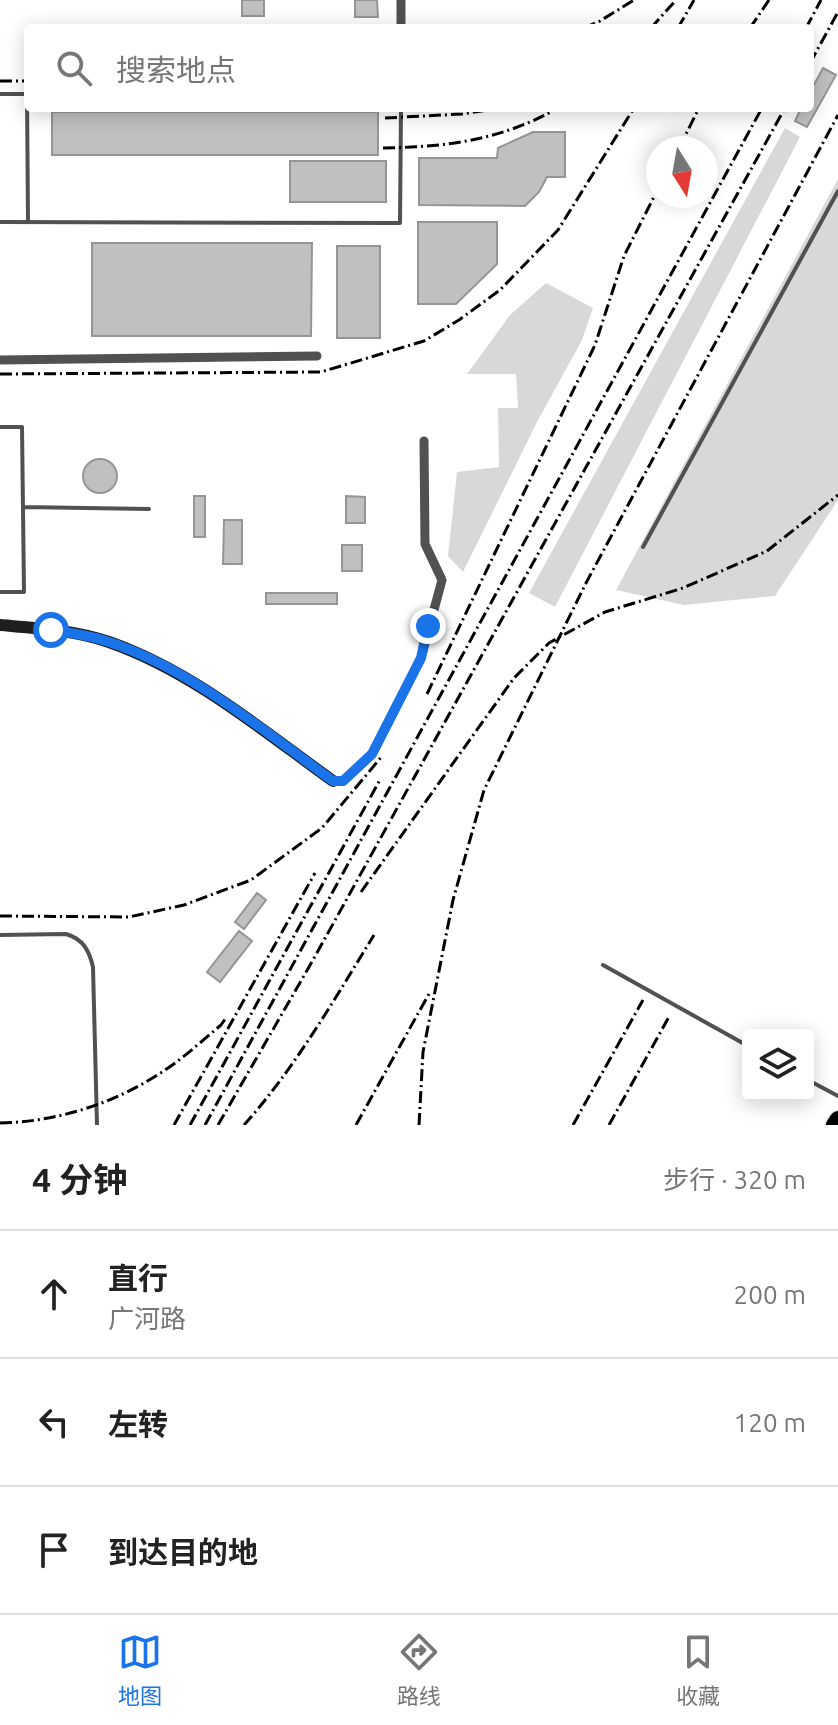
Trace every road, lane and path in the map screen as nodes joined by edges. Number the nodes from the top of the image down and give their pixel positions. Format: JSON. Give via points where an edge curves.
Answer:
{"nodes":[{"id":1,"x":401,"y":0,"type":"edge"},
{"id":2,"x":401,"y":24,"type":"edge"},
{"id":3,"x":0,"y":94,"type":"edge"},
{"id":4,"x":24,"y":94,"type":"edge"},
{"id":5,"x":28,"y":112,"type":"edge"},
{"id":6,"x":401,"y":112,"type":"edge"},
{"id":7,"x":838,"y":191,"type":"edge"},
{"id":8,"x":0,"y":222,"type":"edge"},
{"id":9,"x":28,"y":222,"type":"junction"},
{"id":10,"x":317,"y":356,"type":"dead end"},
{"id":11,"x":0,"y":360,"type":"edge"},
{"id":12,"x":0,"y":427,"type":"edge"},
{"id":13,"x":424,"y":441,"type":"dead end"},
{"id":14,"x":23,"y":507,"type":"junction"},
{"id":15,"x":149,"y":509,"type":"dead end"},
{"id":16,"x":643,"y":547,"type":"dead end"},
{"id":17,"x":0,"y":592,"type":"edge"},
{"id":18,"x":0,"y":625,"type":"edge"},
{"id":19,"x":333,"y":781,"type":"joint"},
{"id":20,"x":0,"y":935,"type":"edge"},
{"id":21,"x":603,"y":965,"type":"dead end"},
{"id":22,"x":742,"y":1043,"type":"edge"},
{"id":23,"x":814,"y":1083,"type":"edge"},
{"id":24,"x":838,"y":1096,"type":"edge"},
{"id":25,"x":838,"y":1119,"type":"edge"},
{"id":26,"x":97,"y":1125,"type":"edge"},
{"id":27,"x":834,"y":1125,"type":"edge"}],
"edges":[{"from":1,"to":2,"type":"street"},
{"from":3,"to":4,"type":"lane"},
{"from":5,"to":9,"type":"lane"},
{"from":6,"to":9,"type":"lane","via":[[400,223]]},
{"from":7,"to":16,"type":"lane"},
{"from":8,"to":9,"type":"lane"},
{"from":10,"to":11,"type":"street"},
{"from":12,"to":14,"type":"lane","via":[[22,427]]},
{"from":13,"to":19,"type":"street","via":[[425,544],[442,580],[421,658],[372,754],[343,781]]},
{"from":14,"to":15,"type":"lane"},
{"from":14,"to":17,"type":"lane","via":[[24,592]]},
{"from":18,"to":19,"type":"street","via":[[93,638],[156,662]]},
{"from":20,"to":26,"type":"lane","via":[[66,934],[89,951]]},
{"from":21,"to":22,"type":"lane"},
{"from":23,"to":24,"type":"lane"},
{"from":25,"to":27,"type":"highway"}]}
